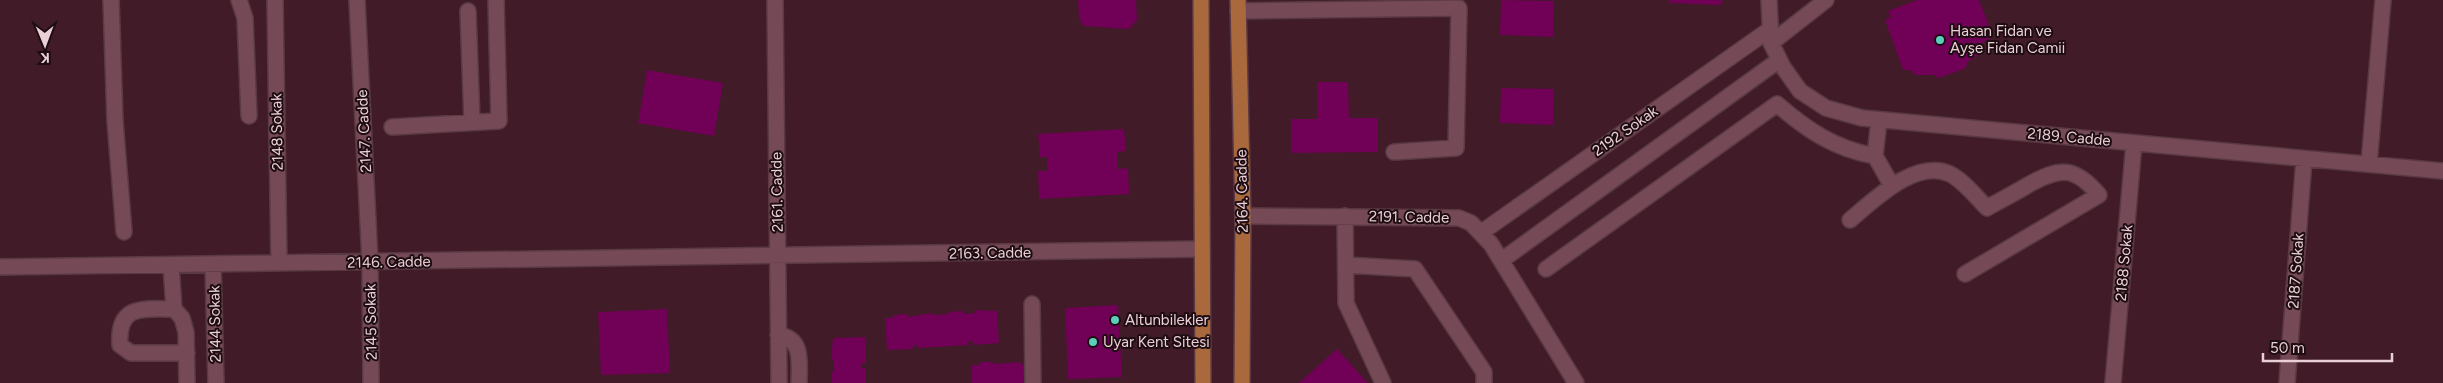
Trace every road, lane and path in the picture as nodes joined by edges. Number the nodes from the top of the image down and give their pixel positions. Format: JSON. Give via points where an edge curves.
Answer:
{"nodes":[{"id":1,"x":111,"y":0,"type":"edge"},
{"id":2,"x":239,"y":0,"type":"edge"},
{"id":3,"x":275,"y":0,"type":"edge"},
{"id":4,"x":357,"y":0,"type":"edge"},
{"id":5,"x":496,"y":0,"type":"edge"},
{"id":6,"x":775,"y":0,"type":"edge"},
{"id":7,"x":1201,"y":0,"type":"edge"},
{"id":8,"x":1769,"y":0,"type":"edge"},
{"id":9,"x":1826,"y":0,"type":"edge"},
{"id":10,"x":2383,"y":0,"type":"edge"},
{"id":11,"x":1238,"y":5,"type":"edge"},
{"id":12,"x":468,"y":11,"type":"dead end"},
{"id":13,"x":1770,"y":37,"type":"junction"},
{"id":14,"x":1779,"y":60,"type":"junction"},
{"id":15,"x":249,"y":116,"type":"dead end"},
{"id":16,"x":1880,"y":120,"type":"junction"},
{"id":17,"x":472,"y":122,"type":"junction"},
{"id":18,"x":392,"y":127,"type":"dead end"},
{"id":19,"x":2134,"y":143,"type":"junction"},
{"id":20,"x":1394,"y":152,"type":"dead end"},
{"id":21,"x":1875,"y":156,"type":"junction"},
{"id":22,"x":2304,"y":159,"type":"junction"},
{"id":23,"x":2369,"y":164,"type":"junction"},
{"id":24,"x":2443,"y":171,"type":"edge"},
{"id":25,"x":1892,"y":186,"type":"junction"},
{"id":26,"x":1243,"y":216,"type":"junction"},
{"id":27,"x":1345,"y":216,"type":"junction"},
{"id":28,"x":1850,"y":220,"type":"dead end"},
{"id":29,"x":124,"y":232,"type":"dead end"},
{"id":30,"x":1482,"y":232,"type":"junction"},
{"id":31,"x":1202,"y":249,"type":"junction"},
{"id":32,"x":777,"y":256,"type":"junction"},
{"id":33,"x":1502,"y":260,"type":"junction"},
{"id":34,"x":370,"y":262,"type":"junction"},
{"id":35,"x":279,"y":263,"type":"junction"},
{"id":36,"x":213,"y":264,"type":"junction"},
{"id":37,"x":171,"y":265,"type":"junction"},
{"id":38,"x":1346,"y":265,"type":"junction"},
{"id":39,"x":0,"y":267,"type":"edge"},
{"id":40,"x":1546,"y":269,"type":"dead end"},
{"id":41,"x":1965,"y":274,"type":"dead end"},
{"id":42,"x":1032,"y":304,"type":"dead end"},
{"id":43,"x":174,"y":309,"type":"junction"},
{"id":44,"x":778,"y":334,"type":"junction"},
{"id":45,"x":187,"y":353,"type":"junction"},
{"id":46,"x":188,"y":383,"type":"edge"},
{"id":47,"x":216,"y":383,"type":"edge"},
{"id":48,"x":371,"y":383,"type":"edge"},
{"id":49,"x":778,"y":383,"type":"edge"},
{"id":50,"x":799,"y":383,"type":"edge"},
{"id":51,"x":1034,"y":383,"type":"edge"},
{"id":52,"x":1203,"y":383,"type":"edge"},
{"id":53,"x":1242,"y":383,"type":"edge"},
{"id":54,"x":1383,"y":383,"type":"edge"},
{"id":55,"x":1484,"y":383,"type":"edge"},
{"id":56,"x":1576,"y":383,"type":"edge"},
{"id":57,"x":2113,"y":383,"type":"edge"},
{"id":58,"x":2287,"y":383,"type":"edge"}],
"edges":[{"from":1,"to":29,"type":"street","via":[[115,121]]},
{"from":2,"to":15,"type":"street","via":[[245,18]]},
{"from":3,"to":35,"type":"street","name":"2148 Sokak"},
{"from":4,"to":34,"type":"street","name":"2147. Cadde"},
{"from":5,"to":17,"type":"street","via":[[499,121]]},
{"from":6,"to":32,"type":"street","name":"2161. Cadde"},
{"from":7,"to":31,"type":"main road"},
{"from":8,"to":13,"type":"street","name":"2189. Cadde"},
{"from":9,"to":13,"type":"street","name":"2192 Sokak"},
{"from":10,"to":23,"type":"street"},
{"from":11,"to":20,"type":"street","via":[[1459,8],[1456,148]]},
{"from":11,"to":26,"type":"main road","name":"2164. Cadde"},
{"from":12,"to":17,"type":"street"},
{"from":13,"to":14,"type":"street","name":"2189. Cadde"},
{"from":13,"to":30,"type":"street","name":"2192 Sokak"},
{"from":14,"to":16,"type":"street","name":"2189. Cadde","via":[[1800,91],[1826,108]]},
{"from":14,"to":33,"type":"street"},
{"from":16,"to":19,"type":"street","name":"2189. Cadde"},
{"from":16,"to":21,"type":"street"},
{"from":17,"to":18,"type":"street"},
{"from":19,"to":22,"type":"street","name":"2189. Cadde"},
{"from":19,"to":57,"type":"street","name":"2188 Sokak"},
{"from":21,"to":25,"type":"street"},
{"from":21,"to":40,"type":"street","via":[[1833,144],[1816,135],[1777,104]]},
{"from":22,"to":23,"type":"street","name":"2189. Cadde"},
{"from":22,"to":58,"type":"street","name":"2187 Sokak"},
{"from":23,"to":24,"type":"street","name":"2189. Cadde"},
{"from":25,"to":28,"type":"street"},
{"from":25,"to":41,"type":"street","via":[[1920,171],[1940,171],[1958,179],[1987,208],[2045,176],[2061,171],[2085,179],[2100,195]]},
{"from":26,"to":27,"type":"street","name":"2191. Cadde"},
{"from":26,"to":53,"type":"main road","name":"2164. Cadde"},
{"from":27,"to":30,"type":"street","name":"2191. Cadde","via":[[1459,218]]},
{"from":27,"to":38,"type":"street"},
{"from":30,"to":33,"type":"street","name":"2191. Cadde"},
{"from":31,"to":32,"type":"street","name":"2163. Cadde"},
{"from":31,"to":52,"type":"main road"},
{"from":32,"to":34,"type":"street","name":"2146. Cadde"},
{"from":32,"to":44,"type":"street","name":"2161. Cadde"},
{"from":33,"to":56,"type":"street","name":"2191. Cadde"},
{"from":34,"to":35,"type":"street","name":"2146. Cadde"},
{"from":34,"to":48,"type":"street","name":"2145 Sokak"},
{"from":35,"to":36,"type":"street","name":"2146. Cadde"},
{"from":36,"to":37,"type":"street","name":"2146. Cadde"},
{"from":36,"to":47,"type":"street","name":"2144 Sokak"},
{"from":37,"to":39,"type":"street","name":"2146. Cadde"},
{"from":37,"to":43,"type":"street"},
{"from":38,"to":54,"type":"street","via":[[1346,303]]},
{"from":38,"to":55,"type":"street","via":[[1415,269],[1484,372]]},
{"from":42,"to":51,"type":"street"},
{"from":43,"to":45,"type":"street","via":[[182,318]]},
{"from":43,"to":45,"type":"street","via":[[136,310],[128,315],[121,324],[120,345],[131,353]]},
{"from":44,"to":49,"type":"street","name":"2161. Cadde"},
{"from":44,"to":50,"type":"street","via":[[790,338],[798,347]]},
{"from":45,"to":46,"type":"street"}]}
